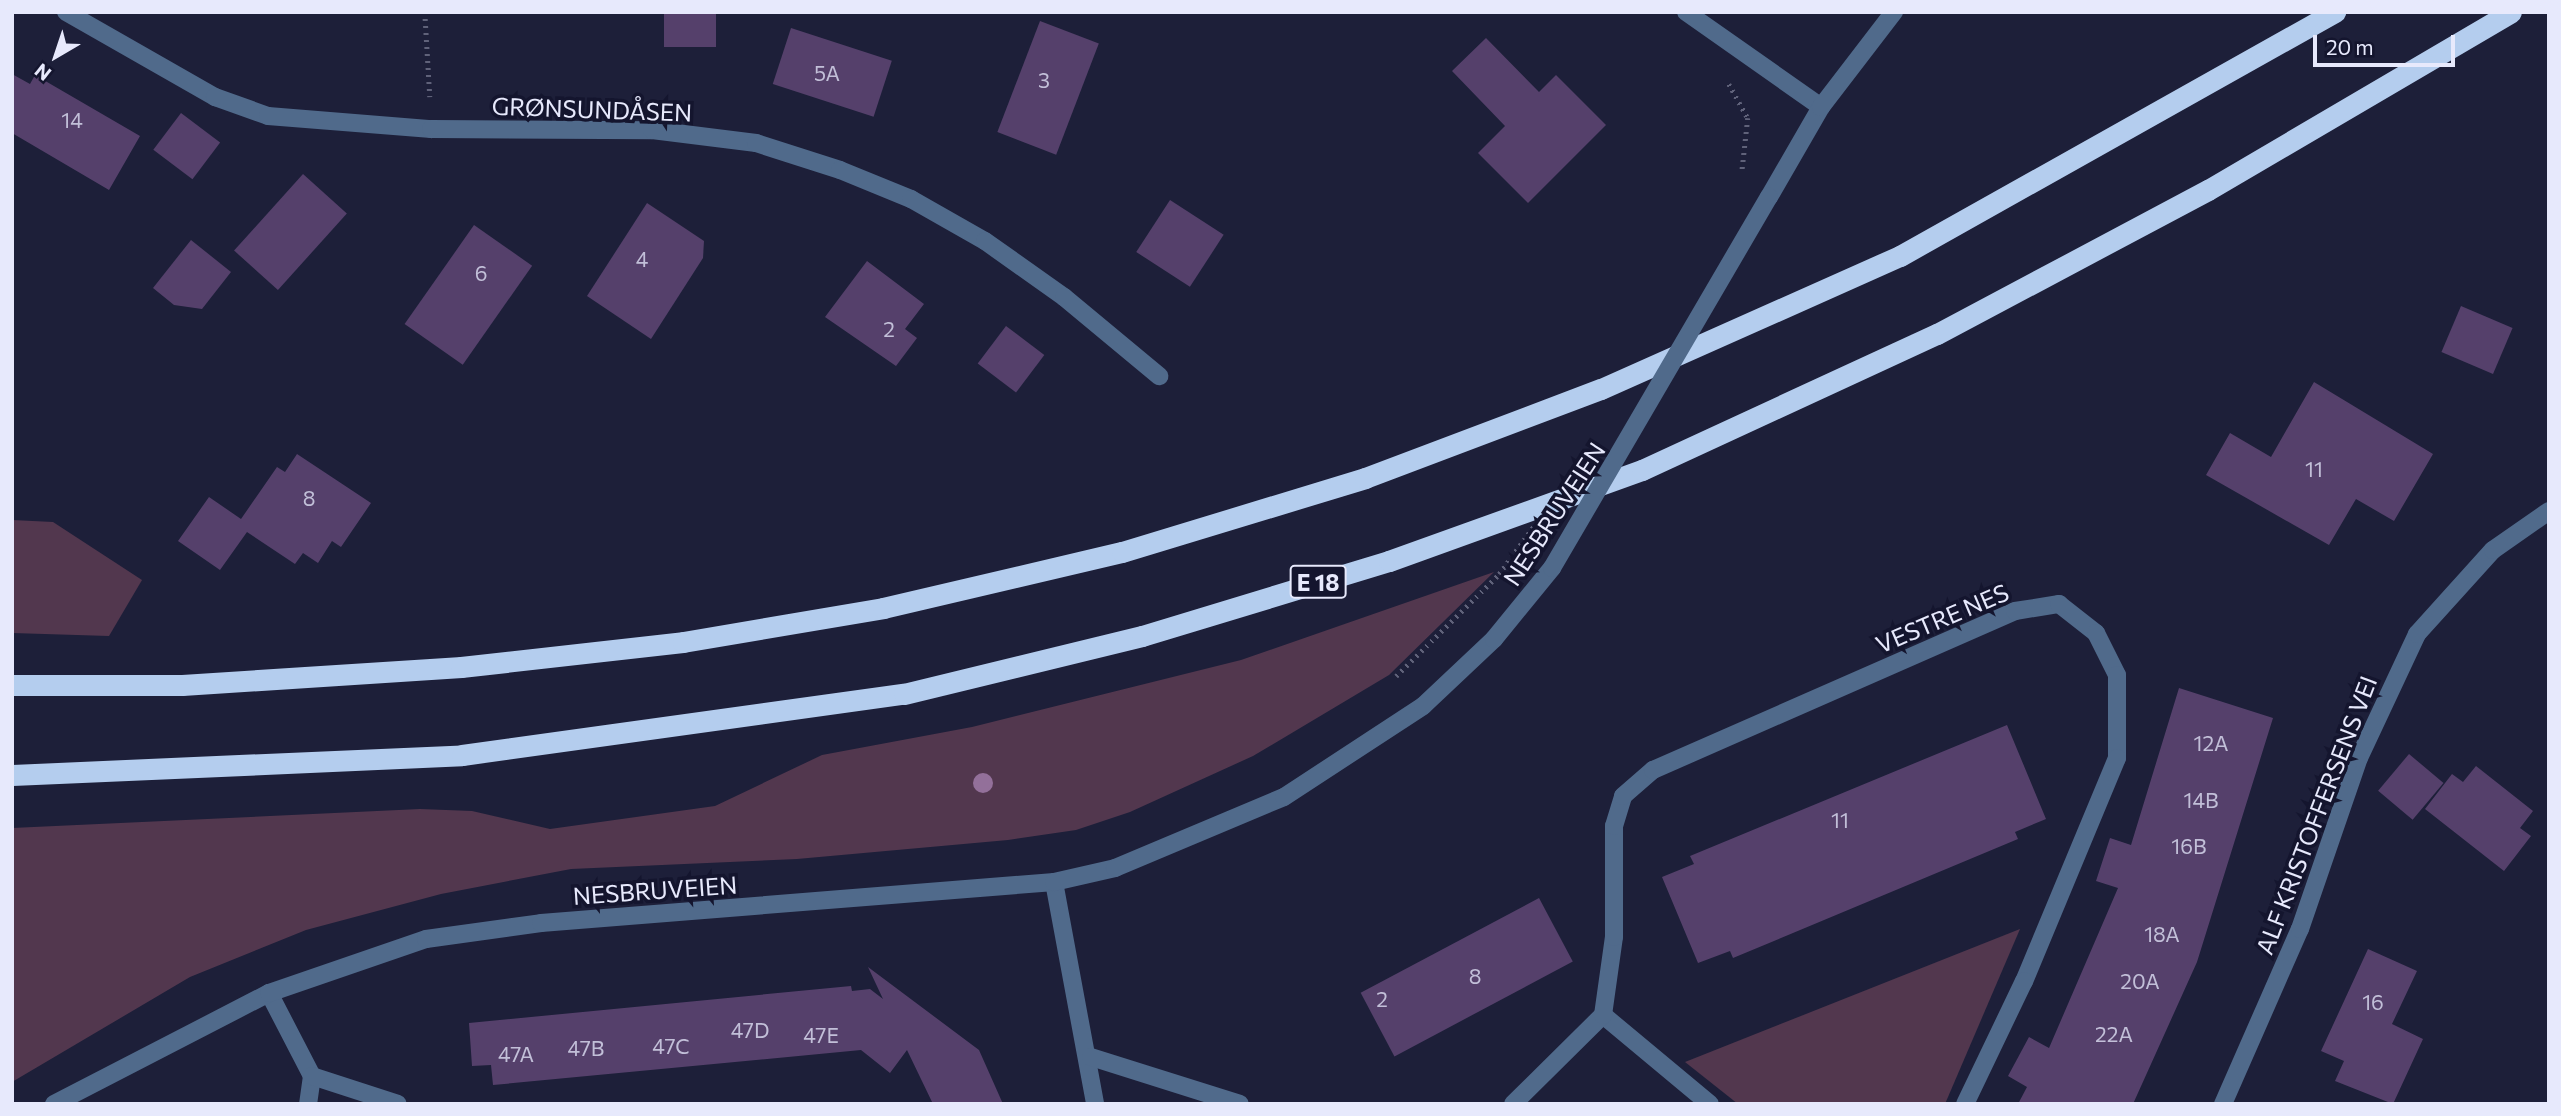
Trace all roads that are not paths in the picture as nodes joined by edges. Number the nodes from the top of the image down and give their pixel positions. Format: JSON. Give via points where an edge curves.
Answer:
{"nodes":[{"id":1,"x":66,"y":12,"type":"edge"},
{"id":2,"x":1686,"y":12,"type":"edge"},
{"id":3,"x":1894,"y":12,"type":"edge"},
{"id":4,"x":2335,"y":12,"type":"edge"},
{"id":5,"x":2511,"y":12,"type":"edge"},
{"id":6,"x":1821,"y":107,"type":"junction"},
{"id":7,"x":1159,"y":376,"type":"dead end"},
{"id":8,"x":2549,"y":511,"type":"edge"},
{"id":9,"x":12,"y":685,"type":"edge"},
{"id":10,"x":12,"y":775,"type":"edge"},
{"id":11,"x":1054,"y":882,"type":"junction"},
{"id":12,"x":269,"y":993,"type":"junction"},
{"id":13,"x":1603,"y":1015,"type":"junction"},
{"id":14,"x":1091,"y":1057,"type":"junction"},
{"id":15,"x":312,"y":1076,"type":"junction"},
{"id":16,"x":54,"y":1104,"type":"edge"},
{"id":17,"x":308,"y":1104,"type":"edge"},
{"id":18,"x":398,"y":1104,"type":"edge"},
{"id":19,"x":1096,"y":1104,"type":"edge"},
{"id":20,"x":1240,"y":1104,"type":"edge"},
{"id":21,"x":1513,"y":1104,"type":"edge"},
{"id":22,"x":1710,"y":1104,"type":"edge"},
{"id":23,"x":1965,"y":1104,"type":"edge"},
{"id":24,"x":2223,"y":1104,"type":"edge"}],
"edges":[{"from":1,"to":7,"type":"street","name":"GRØNSUNDÅSEN","via":[[215,97],[268,116],[431,129],[652,130],[756,143],[840,170],[911,199],[985,241],[1064,297]]},
{"from":2,"to":6,"type":"street"},
{"from":3,"to":6,"type":"street","name":"NESBRUVEIEN"},
{"from":4,"to":9,"type":"highway","via":[[1900,257],[1588,394],[1366,478],[1122,552],[883,608],[683,642],[461,667],[196,684]]},
{"from":5,"to":10,"type":"highway","number":"E 18","via":[[2208,190],[1937,334],[1642,470],[1389,561],[1142,635],[904,694],[463,755]]},
{"from":6,"to":11,"type":"street","name":"NESBRUVEIEN","bridge":true,"via":[[1552,568],[1494,639],[1423,706],[1284,797],[1115,868]]},
{"from":8,"to":24,"type":"street","name":"ALF KRISTOFFERSENS VEI","via":[[2493,550],[2417,634],[2359,758],[2300,929]]},
{"from":11,"to":12,"type":"street","name":"NESBRUVEIEN","via":[[463,933],[399,946]]},
{"from":11,"to":14,"type":"street"},
{"from":12,"to":15,"type":"street"},
{"from":12,"to":16,"type":"street","name":"NESBRUVEIEN"},
{"from":13,"to":21,"type":"street"},
{"from":13,"to":22,"type":"street"},
{"from":13,"to":23,"type":"street","name":"VESTRE NES","via":[[1614,937],[1614,826],[1623,796],[1653,769],[2015,611],[2059,604],[2096,633],[2117,675],[2117,758],[2024,981]]},
{"from":14,"to":19,"type":"street"},
{"from":14,"to":20,"type":"street"},
{"from":15,"to":17,"type":"street"},
{"from":15,"to":18,"type":"street"}]}
